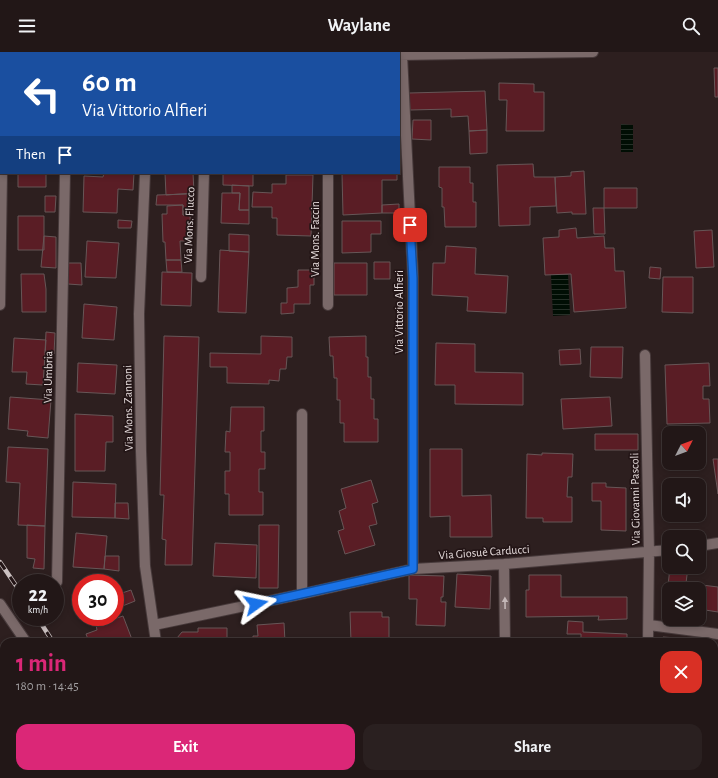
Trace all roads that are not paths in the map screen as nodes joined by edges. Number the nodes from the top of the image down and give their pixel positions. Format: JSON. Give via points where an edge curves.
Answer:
{"nodes":[{"id":1,"x":593,"y":52,"type":"edge"},
{"id":2,"x":505,"y":53,"type":"edge"},
{"id":3,"x":400,"y":55,"type":"edge"},
{"id":4,"x":2,"y":174,"type":"edge"},
{"id":5,"x":65,"y":174,"type":"edge"},
{"id":6,"x":145,"y":174,"type":"edge"},
{"id":7,"x":204,"y":174,"type":"edge"},
{"id":8,"x":328,"y":174,"type":"edge"},
{"id":9,"x":201,"y":277,"type":"dead end"},
{"id":10,"x":0,"y":305,"type":"edge"},
{"id":11,"x":328,"y":305,"type":"dead end"},
{"id":12,"x":645,"y":356,"type":"dead end"},
{"id":13,"x":302,"y":414,"type":"dead end"},
{"id":14,"x":718,"y":543,"type":"edge"},
{"id":15,"x":706,"y":545,"type":"edge"},
{"id":16,"x":662,"y":551,"type":"edge"},
{"id":17,"x":649,"y":552,"type":"junction"},
{"id":18,"x":504,"y":564,"type":"junction"},
{"id":19,"x":413,"y":569,"type":"junction"},
{"id":20,"x":56,"y":574,"type":"edge"},
{"id":21,"x":302,"y":594,"type":"junction"},
{"id":22,"x":0,"y":604,"type":"edge"},
{"id":23,"x":154,"y":625,"type":"junction"},
{"id":24,"x":648,"y":625,"type":"junction"},
{"id":25,"x":718,"y":634,"type":"edge"},
{"id":26,"x":23,"y":638,"type":"edge"},
{"id":27,"x":156,"y":638,"type":"edge"},
{"id":28,"x":505,"y":638,"type":"edge"},
{"id":29,"x":648,"y":638,"type":"edge"}],
"edges":[{"from":1,"to":2,"type":"street"},
{"from":2,"to":3,"type":"street"},
{"from":3,"to":19,"type":"street","name":"Via Vittorio Alfieri","via":[[413,278]]},
{"from":4,"to":10,"type":"street"},
{"from":5,"to":20,"type":"street","name":"Via Umbria"},
{"from":6,"to":23,"type":"street","name":"Via Mons. Zannoni","via":[[139,314],[141,444],[145,566]]},
{"from":7,"to":9,"type":"street","name":"Via Mons. Flucco"},
{"from":8,"to":11,"type":"street","name":"Via Mons. Faccin"},
{"from":12,"to":17,"type":"street","name":"Via Giovanni Pascoli"},
{"from":13,"to":21,"type":"street"},
{"from":14,"to":15,"type":"street"},
{"from":16,"to":17,"type":"street","name":"Via Giosuè Carducci"},
{"from":17,"to":18,"type":"street","name":"Via Giosuè Carducci"},
{"from":17,"to":24,"type":"street","name":"Via Giovanni Pascoli"},
{"from":18,"to":19,"type":"street","name":"Via Giosuè Carducci"},
{"from":28,"to":18,"type":"street","one_way":true},
{"from":19,"to":21,"type":"street","name":"Via Giosuè Carducci"},
{"from":21,"to":23,"type":"street","name":"Via Giosuè Carducci"},
{"from":22,"to":26,"type":"street"},
{"from":23,"to":27,"type":"street","name":"Via Mons. Zannoni"},
{"from":24,"to":25,"type":"street"},
{"from":24,"to":29,"type":"street","name":"Via Giovanni Pascoli"}]}
